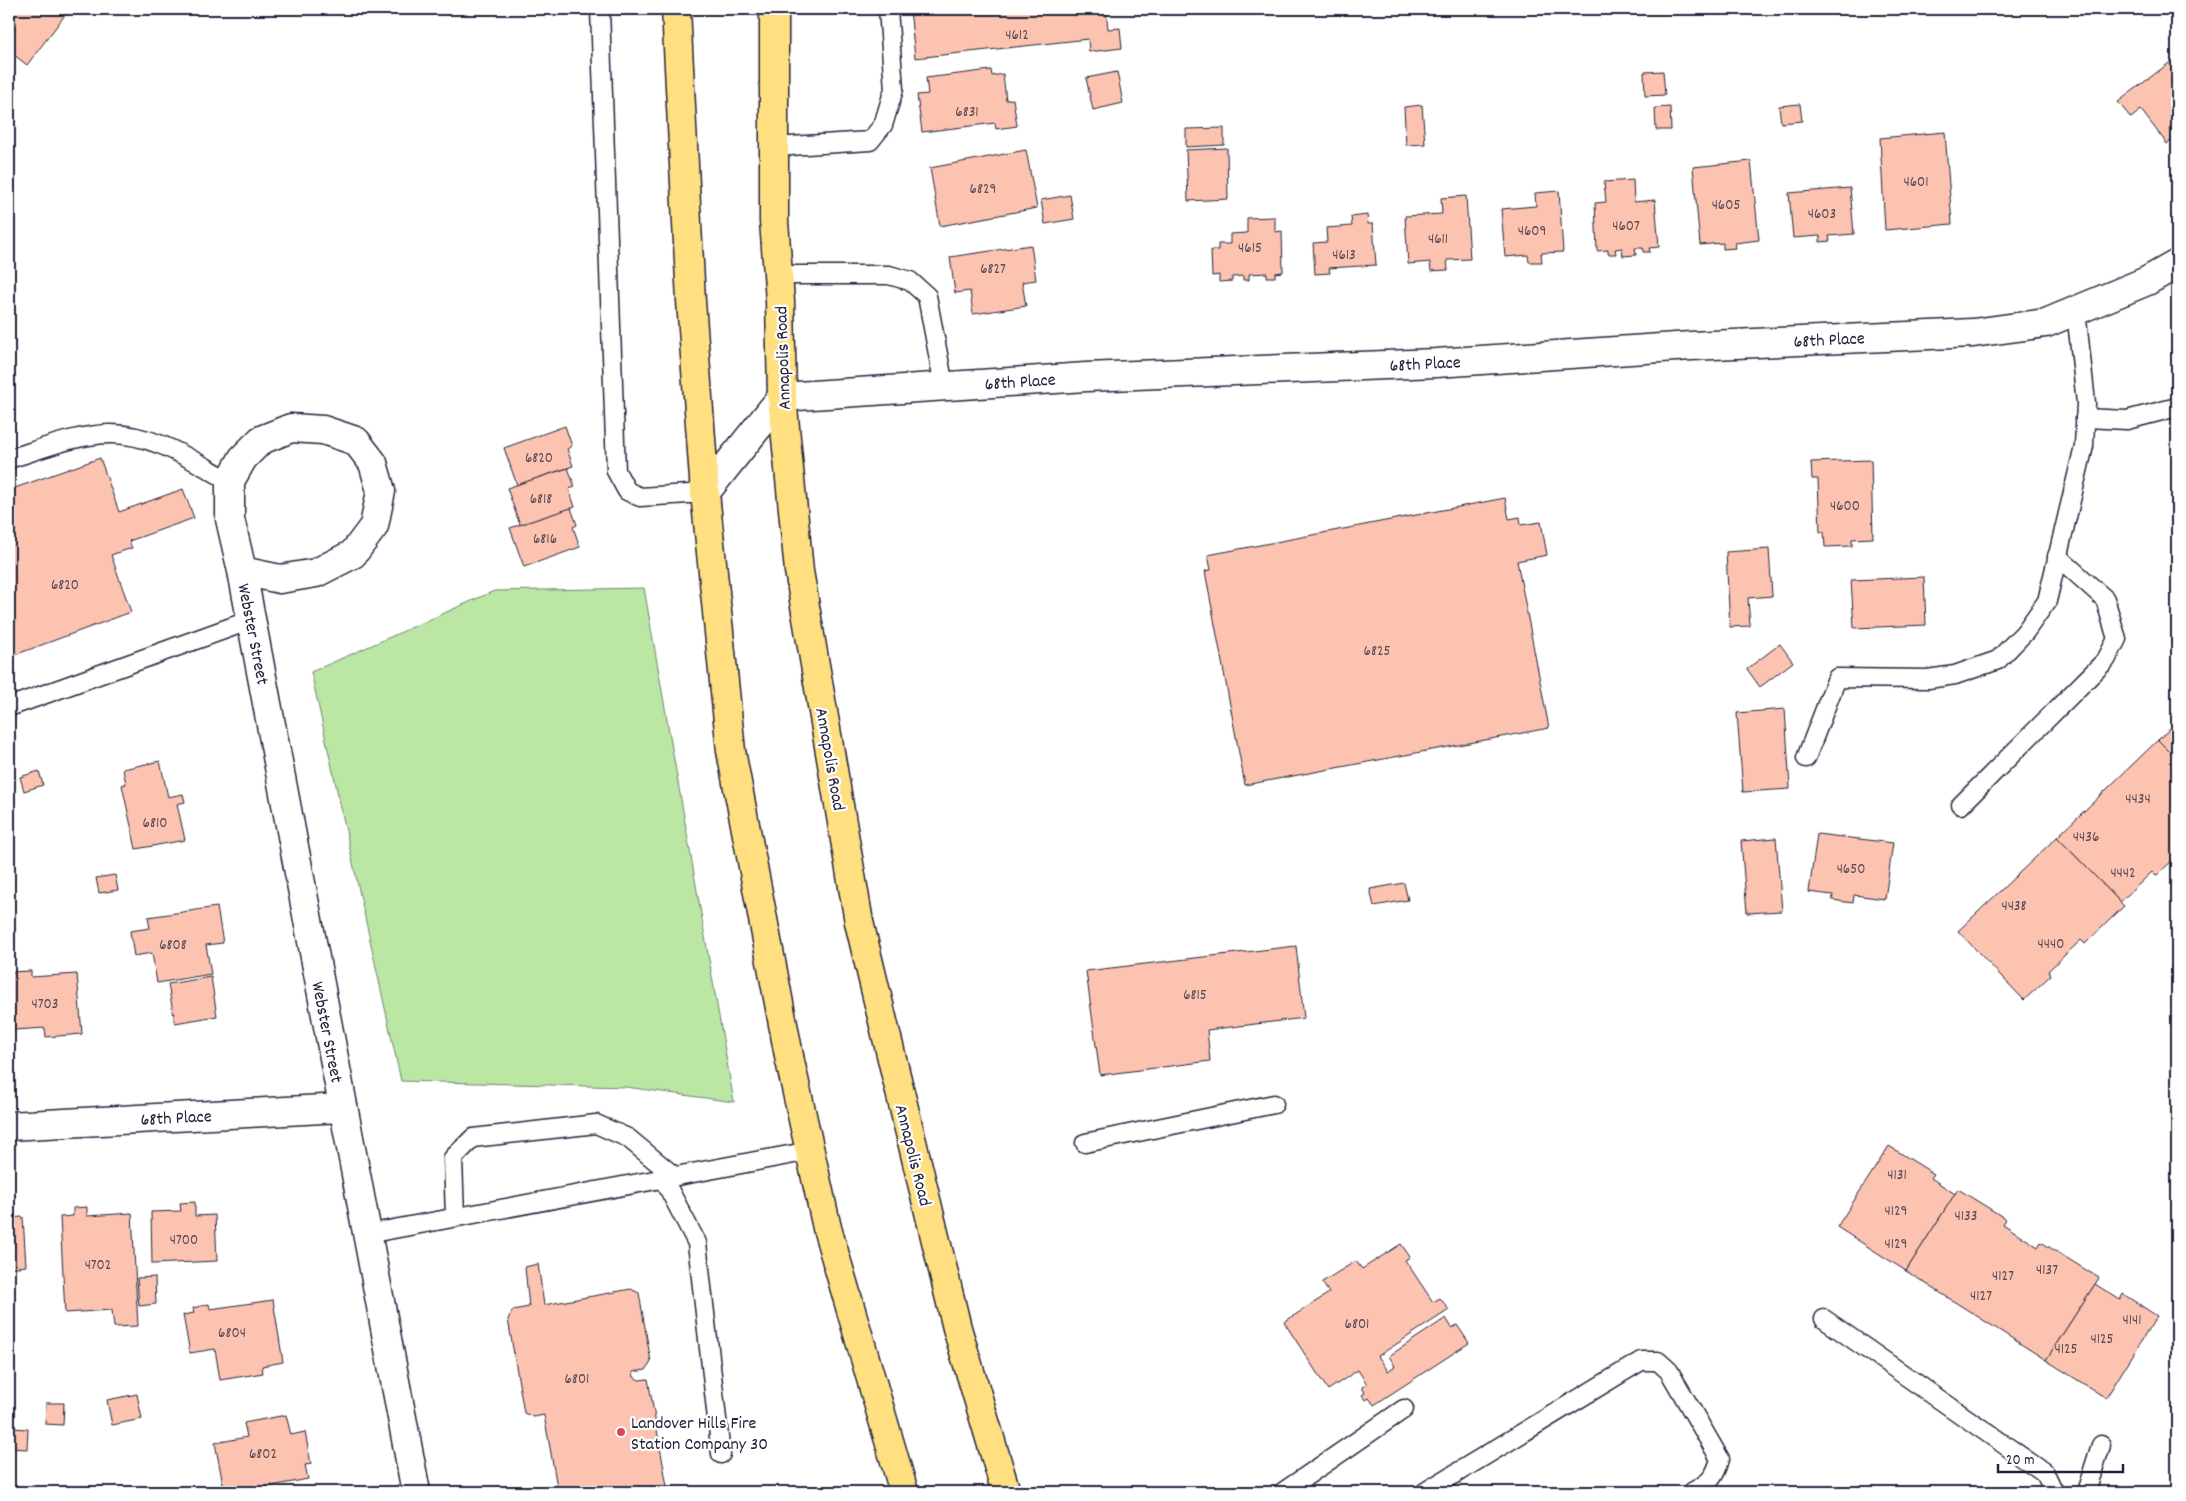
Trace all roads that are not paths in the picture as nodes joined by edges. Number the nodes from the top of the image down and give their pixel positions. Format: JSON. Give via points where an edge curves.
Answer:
{"nodes":[{"id":1,"x":600,"y":9,"type":"edge"},
{"id":2,"x":676,"y":9,"type":"edge"},
{"id":3,"x":774,"y":9,"type":"edge"},
{"id":4,"x":888,"y":9,"type":"edge"},
{"id":5,"x":774,"y":147,"type":"junction"},
{"id":6,"x":2177,"y":264,"type":"edge"},
{"id":7,"x":778,"y":276,"type":"junction"},
{"id":8,"x":2076,"y":311,"type":"junction"},
{"id":9,"x":944,"y":386,"type":"junction"},
{"id":10,"x":782,"y":397,"type":"junction"},
{"id":11,"x":2177,"y":407,"type":"edge"},
{"id":12,"x":2085,"y":418,"type":"junction"},
{"id":13,"x":9,"y":458,"type":"edge"},
{"id":14,"x":230,"y":481,"type":"junction"},
{"id":15,"x":705,"y":493,"type":"junction"},
{"id":16,"x":2058,"y":556,"type":"junction"},
{"id":17,"x":242,"y":572,"type":"junction"},
{"id":18,"x":251,"y":620,"type":"junction"},
{"id":19,"x":9,"y":707,"type":"edge"},
{"id":20,"x":1806,"y":758,"type":"dead end"},
{"id":21,"x":1961,"y":805,"type":"dead end"},
{"id":22,"x":1274,"y":1104,"type":"dead end"},
{"id":23,"x":342,"y":1108,"type":"junction"},
{"id":24,"x":9,"y":1126,"type":"edge"},
{"id":25,"x":1086,"y":1143,"type":"dead end"},
{"id":26,"x":810,"y":1151,"type":"junction"},
{"id":27,"x":668,"y":1177,"type":"junction"},
{"id":28,"x":455,"y":1217,"type":"junction"},
{"id":29,"x":367,"y":1234,"type":"junction"},
{"id":30,"x":1824,"y":1319,"type":"dead end"},
{"id":31,"x":1404,"y":1409,"type":"dead end"},
{"id":32,"x":2101,"y":1446,"type":"dead end"},
{"id":33,"x":722,"y":1454,"type":"dead end"},
{"id":34,"x":416,"y":1492,"type":"edge"},
{"id":35,"x":904,"y":1492,"type":"edge"},
{"id":36,"x":1006,"y":1492,"type":"edge"},
{"id":37,"x":1283,"y":1492,"type":"edge"},
{"id":38,"x":1425,"y":1492,"type":"edge"},
{"id":39,"x":1692,"y":1492,"type":"edge"},
{"id":40,"x":2054,"y":1492,"type":"edge"},
{"id":41,"x":2086,"y":1492,"type":"edge"}],
"edges":[{"from":1,"to":15,"type":"lane","via":[[616,471],[627,491],[640,497]]},
{"from":2,"to":15,"type":"main road"},
{"from":3,"to":5,"type":"main road","name":"Annapolis Road"},
{"from":4,"to":5,"type":"lane","via":[[894,89],[883,125],[870,141]]},
{"from":5,"to":7,"type":"main road","name":"Annapolis Road"},
{"from":6,"to":8,"type":"street","name":"68th Place","via":[[2147,281]]},
{"from":7,"to":9,"type":"lane","via":[[889,275],[910,281],[927,296]]},
{"from":7,"to":10,"type":"main road","name":"Annapolis Road"},
{"from":8,"to":9,"type":"street","name":"68th Place","via":[[2046,323],[1973,333]]},
{"from":8,"to":12,"type":"lane"},
{"from":9,"to":10,"type":"street","name":"68th Place"},
{"from":10,"to":15,"type":"street"},
{"from":10,"to":36,"type":"main road","name":"Annapolis Road","via":[[799,571],[859,922],[957,1328]]},
{"from":11,"to":12,"type":"lane","via":[[2127,420]]},
{"from":12,"to":16,"type":"lane","via":[[2084,446]]},
{"from":13,"to":14,"type":"lane","via":[[69,440],[110,434],[140,438],[172,449]]},
{"from":14,"to":17,"type":"street","via":[[230,519]]},
{"from":14,"to":17,"type":"street","via":[[243,458],[261,440],[291,428],[323,430],[356,441],[373,463],[381,491],[374,526],[354,554],[316,574],[280,579]]},
{"from":15,"to":26,"type":"main road","via":[[731,751]]},
{"from":16,"to":20,"type":"lane","via":[[2047,601],[2025,632],[1998,660],[1954,675],[1928,679],[1837,678]]},
{"from":16,"to":21,"type":"lane","via":[[2105,599],[2117,639],[2106,660]]},
{"from":17,"to":18,"type":"street","name":"Webster Street"},
{"from":18,"to":19,"type":"lane"},
{"from":18,"to":23,"type":"street","name":"Webster Street"},
{"from":22,"to":25,"type":"lane"},
{"from":23,"to":24,"type":"street","name":"68th Place"},
{"from":23,"to":29,"type":"street","name":"Webster Street"},
{"from":26,"to":27,"type":"lane"},
{"from":26,"to":35,"type":"main road","via":[[827,1228]]},
{"from":27,"to":28,"type":"lane"},
{"from":27,"to":28,"type":"lane","via":[[628,1138],[596,1124],[473,1138],[453,1158]]},
{"from":27,"to":33,"type":"lane","via":[[697,1243]]},
{"from":28,"to":29,"type":"lane"},
{"from":29,"to":34,"type":"street","name":"Webster Street"},
{"from":30,"to":40,"type":"lane","via":[[2045,1473]]},
{"from":31,"to":37,"type":"lane"},
{"from":32,"to":41,"type":"lane"},
{"from":38,"to":39,"type":"lane","via":[[1641,1361],[1658,1361],[1669,1371],[1720,1459],[1716,1474]]}]}
